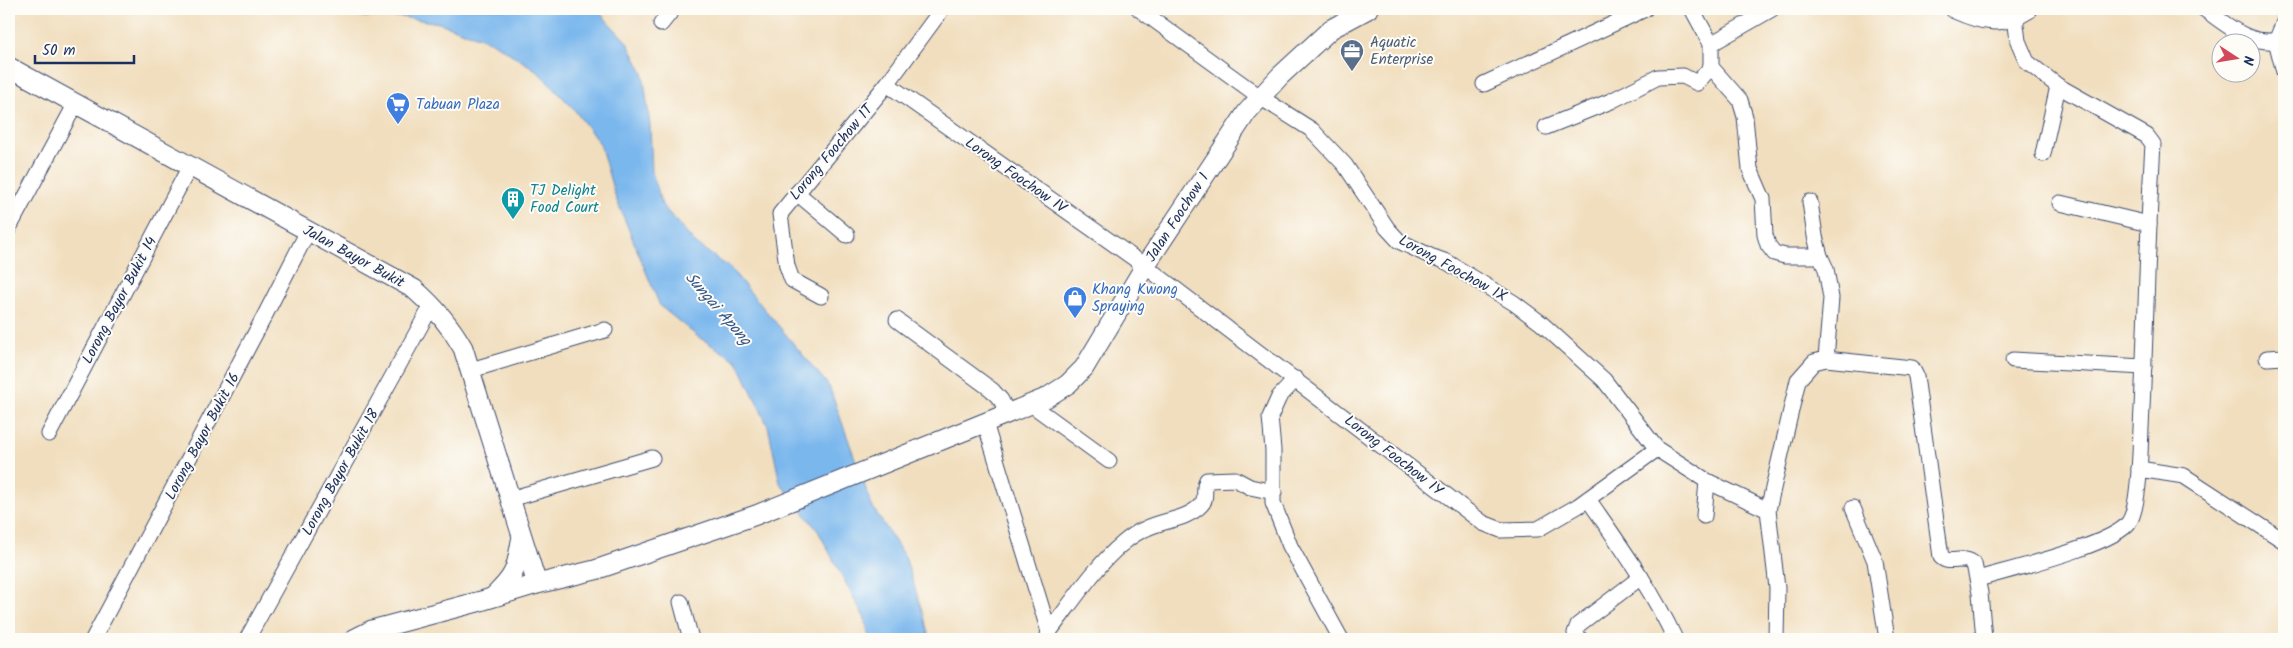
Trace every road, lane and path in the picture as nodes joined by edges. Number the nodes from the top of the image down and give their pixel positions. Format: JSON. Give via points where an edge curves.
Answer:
{"nodes":[{"id":1,"x":674,"y":9,"type":"edge"},
{"id":2,"x":942,"y":9,"type":"edge"},
{"id":3,"x":1139,"y":9,"type":"edge"},
{"id":4,"x":1368,"y":9,"type":"edge"},
{"id":5,"x":1645,"y":9,"type":"edge"},
{"id":6,"x":1692,"y":9,"type":"edge"},
{"id":7,"x":1772,"y":9,"type":"edge"},
{"id":8,"x":1956,"y":9,"type":"edge"},
{"id":9,"x":2204,"y":9,"type":"edge"},
{"id":10,"x":2021,"y":13,"type":"edge"},
{"id":11,"x":2284,"y":22,"type":"edge"},
{"id":12,"x":662,"y":24,"type":"dead end"},
{"id":13,"x":2280,"y":41,"type":"edge"},
{"id":14,"x":1711,"y":44,"type":"junction"},
{"id":15,"x":9,"y":67,"type":"edge"},
{"id":16,"x":1711,"y":67,"type":"junction"},
{"id":17,"x":2284,"y":72,"type":"edge"},
{"id":18,"x":887,"y":84,"type":"junction"},
{"id":19,"x":1484,"y":84,"type":"dead end"},
{"id":20,"x":2058,"y":86,"type":"junction"},
{"id":21,"x":1260,"y":97,"type":"junction"},
{"id":22,"x":76,"y":104,"type":"junction"},
{"id":23,"x":1546,"y":127,"type":"dead end"},
{"id":24,"x":2043,"y":154,"type":"dead end"},
{"id":25,"x":190,"y":166,"type":"junction"},
{"id":26,"x":797,"y":193,"type":"junction"},
{"id":27,"x":1810,"y":202,"type":"dead end"},
{"id":28,"x":2060,"y":203,"type":"dead end"},
{"id":29,"x":2150,"y":224,"type":"junction"},
{"id":30,"x":9,"y":228,"type":"edge"},
{"id":31,"x":308,"y":231,"type":"junction"},
{"id":32,"x":847,"y":234,"type":"dead end"},
{"id":33,"x":1820,"y":256,"type":"junction"},
{"id":34,"x":1145,"y":266,"type":"junction"},
{"id":35,"x":821,"y":296,"type":"dead end"},
{"id":36,"x":432,"y":305,"type":"junction"},
{"id":37,"x":897,"y":320,"type":"dead end"},
{"id":38,"x":605,"y":330,"type":"dead end"},
{"id":39,"x":2284,"y":357,"type":"edge"},
{"id":40,"x":2267,"y":358,"type":"dead end"},
{"id":41,"x":1826,"y":359,"type":"junction"},
{"id":42,"x":2013,"y":360,"type":"dead end"},
{"id":43,"x":2144,"y":367,"type":"junction"},
{"id":44,"x":471,"y":370,"type":"junction"},
{"id":45,"x":1296,"y":379,"type":"junction"},
{"id":46,"x":1032,"y":405,"type":"junction"},
{"id":47,"x":1008,"y":414,"type":"junction"},
{"id":48,"x":985,"y":423,"type":"junction"},
{"id":49,"x":49,"y":434,"type":"dead end"},
{"id":50,"x":1657,"y":449,"type":"junction"},
{"id":51,"x":652,"y":458,"type":"dead end"},
{"id":52,"x":1109,"y":461,"type":"dead end"},
{"id":53,"x":2139,"y":469,"type":"junction"},
{"id":54,"x":1707,"y":481,"type":"junction"},
{"id":55,"x":1274,"y":492,"type":"junction"},
{"id":56,"x":510,"y":499,"type":"junction"},
{"id":57,"x":1588,"y":499,"type":"junction"},
{"id":58,"x":1852,"y":508,"type":"dead end"},
{"id":59,"x":1768,"y":510,"type":"junction"},
{"id":60,"x":1704,"y":516,"type":"dead end"},
{"id":61,"x":522,"y":537,"type":"junction"},
{"id":62,"x":2284,"y":541,"type":"edge"},
{"id":63,"x":590,"y":572,"type":"junction"},
{"id":64,"x":1641,"y":577,"type":"junction"},
{"id":65,"x":1978,"y":579,"type":"junction"},
{"id":66,"x":537,"y":584,"type":"junction"},
{"id":67,"x":487,"y":600,"type":"junction"},
{"id":68,"x":681,"y":602,"type":"dead end"},
{"id":69,"x":1048,"y":636,"type":"edge"},
{"id":70,"x":93,"y":639,"type":"edge"},
{"id":71,"x":247,"y":639,"type":"edge"},
{"id":72,"x":354,"y":639,"type":"edge"},
{"id":73,"x":691,"y":639,"type":"edge"},
{"id":74,"x":1342,"y":639,"type":"edge"},
{"id":75,"x":1580,"y":639,"type":"edge"},
{"id":76,"x":1675,"y":639,"type":"edge"},
{"id":77,"x":1776,"y":639,"type":"edge"},
{"id":78,"x":1887,"y":639,"type":"edge"},
{"id":79,"x":1984,"y":639,"type":"edge"}],
"edges":[{"from":1,"to":12,"type":"street"},
{"from":2,"to":18,"type":"street","name":"Lorong Foochow 1T"},
{"from":3,"to":21,"type":"street"},
{"from":4,"to":21,"type":"street","name":"Jalan Foochow 1","via":[[1332,29]]},
{"from":5,"to":19,"type":"street"},
{"from":6,"to":14,"type":"street"},
{"from":7,"to":14,"type":"street"},
{"from":8,"to":10,"type":"street","via":[[1984,20]]},
{"from":9,"to":13,"type":"street","via":[[2247,38],[2263,42]]},
{"from":10,"to":20,"type":"street","via":[[2018,41],[2027,62]]},
{"from":11,"to":13,"type":"street"},
{"from":13,"to":17,"type":"street"},
{"from":14,"to":16,"type":"street"},
{"from":15,"to":22,"type":"street","name":"Jalan Bayor Bukit"},
{"from":16,"to":23,"type":"street","via":[[1697,83],[1682,76],[1658,77],[1611,101]]},
{"from":16,"to":33,"type":"street","via":[[1740,100],[1745,117],[1750,169],[1763,199],[1768,245],[1774,253],[1786,256]]},
{"from":18,"to":26,"type":"street","name":"Lorong Foochow 1T"},
{"from":18,"to":34,"type":"street","name":"Lorong Foochow 1V"},
{"from":20,"to":24,"type":"street"},
{"from":20,"to":29,"type":"street","via":[[2151,140]]},
{"from":21,"to":34,"type":"street","name":"Jalan Foochow 1","via":[[1236,127]]},
{"from":21,"to":50,"type":"street","name":"Lorong Foochow 1X","via":[[1319,137],[1349,169],[1399,241],[1447,262],[1514,303],[1588,364]]},
{"from":22,"to":25,"type":"street","name":"Jalan Bayor Bukit"},
{"from":22,"to":30,"type":"street"},
{"from":25,"to":31,"type":"street","name":"Jalan Bayor Bukit"},
{"from":25,"to":49,"type":"street","name":"Lorong Bayor Bukit 14"},
{"from":26,"to":32,"type":"street"},
{"from":26,"to":35,"type":"street","name":"Lorong Foochow 1T","via":[[780,214],[787,266],[792,280]]},
{"from":27,"to":33,"type":"street"},
{"from":28,"to":29,"type":"street"},
{"from":29,"to":43,"type":"street"},
{"from":31,"to":36,"type":"street","name":"Jalan Bayor Bukit","via":[[414,290]]},
{"from":31,"to":70,"type":"street","name":"Lorong Bayor Bukit 16"},
{"from":33,"to":41,"type":"street","via":[[1826,269],[1831,298]]},
{"from":34,"to":45,"type":"street","name":"Lorong Foochow 1Y"},
{"from":34,"to":46,"type":"street","name":"Jalan Foochow 1","via":[[1084,368],[1068,384]]},
{"from":36,"to":44,"type":"street","name":"Jalan Bayor Bukit","via":[[451,327]]},
{"from":36,"to":71,"type":"street","name":"Lorong Bayor Bukit 18"},
{"from":37,"to":47,"type":"street","via":[[992,390]]},
{"from":38,"to":44,"type":"street"},
{"from":39,"to":40,"type":"street"},
{"from":41,"to":59,"type":"street","via":[[1814,362],[1798,380]]},
{"from":41,"to":65,"type":"street","via":[[1912,368],[1924,423],[1941,557],[1949,561],[1963,558],[1971,561]]},
{"from":42,"to":43,"type":"street"},
{"from":43,"to":53,"type":"street"},
{"from":44,"to":56,"type":"street","name":"Jalan Bayor Bukit"},
{"from":45,"to":55,"type":"street","via":[[1279,397],[1270,417]]},
{"from":45,"to":57,"type":"street","name":"Lorong Foochow 1Y","via":[[1483,523],[1501,530],[1538,529]]},
{"from":46,"to":47,"type":"street","name":"Jalan Foochow 1"},
{"from":46,"to":52,"type":"street"},
{"from":47,"to":48,"type":"street","name":"Jalan Foochow 1"},
{"from":48,"to":63,"type":"street","name":"Jalan Foochow 1","via":[[756,515]]},
{"from":48,"to":69,"type":"street"},
{"from":50,"to":54,"type":"street","name":"Lorong Foochow 1X"},
{"from":50,"to":57,"type":"street","name":"Lorong Foochow 1Y"},
{"from":51,"to":56,"type":"street"},
{"from":53,"to":62,"type":"street","via":[[2184,476]]},
{"from":53,"to":65,"type":"street","via":[[2134,511],[2121,530],[2090,544]]},
{"from":54,"to":59,"type":"street","name":"Lorong Foochow 1X"},
{"from":54,"to":60,"type":"street"},
{"from":55,"to":69,"type":"street","via":[[1250,487],[1235,479],[1206,480],[1201,505],[1181,517],[1144,529],[1122,544]]},
{"from":55,"to":74,"type":"street","via":[[1273,503],[1290,546]]},
{"from":56,"to":61,"type":"street","name":"Jalan Bayor Bukit"},
{"from":57,"to":64,"type":"street"},
{"from":58,"to":78,"type":"street","via":[[1875,561]]},
{"from":59,"to":77,"type":"street","via":[[1777,588]]},
{"from":61,"to":63,"type":"street","via":[[534,559],[550,569]]},
{"from":61,"to":66,"type":"street","name":"Jalan Bayor Bukit"},
{"from":61,"to":67,"type":"street","via":[[515,572]]},
{"from":63,"to":66,"type":"street","name":"Jalan Foochow 1"},
{"from":63,"to":67,"type":"street","via":[[588,582],[572,588],[499,607]]},
{"from":64,"to":75,"type":"street","via":[[1578,625],[1575,633]]},
{"from":64,"to":76,"type":"street"},
{"from":65,"to":79,"type":"street"},
{"from":66,"to":67,"type":"street","name":"Jalan Foochow 1"},
{"from":67,"to":72,"type":"street","name":"Jalan Foochow 1","via":[[372,630]]},
{"from":68,"to":73,"type":"street"}]}
